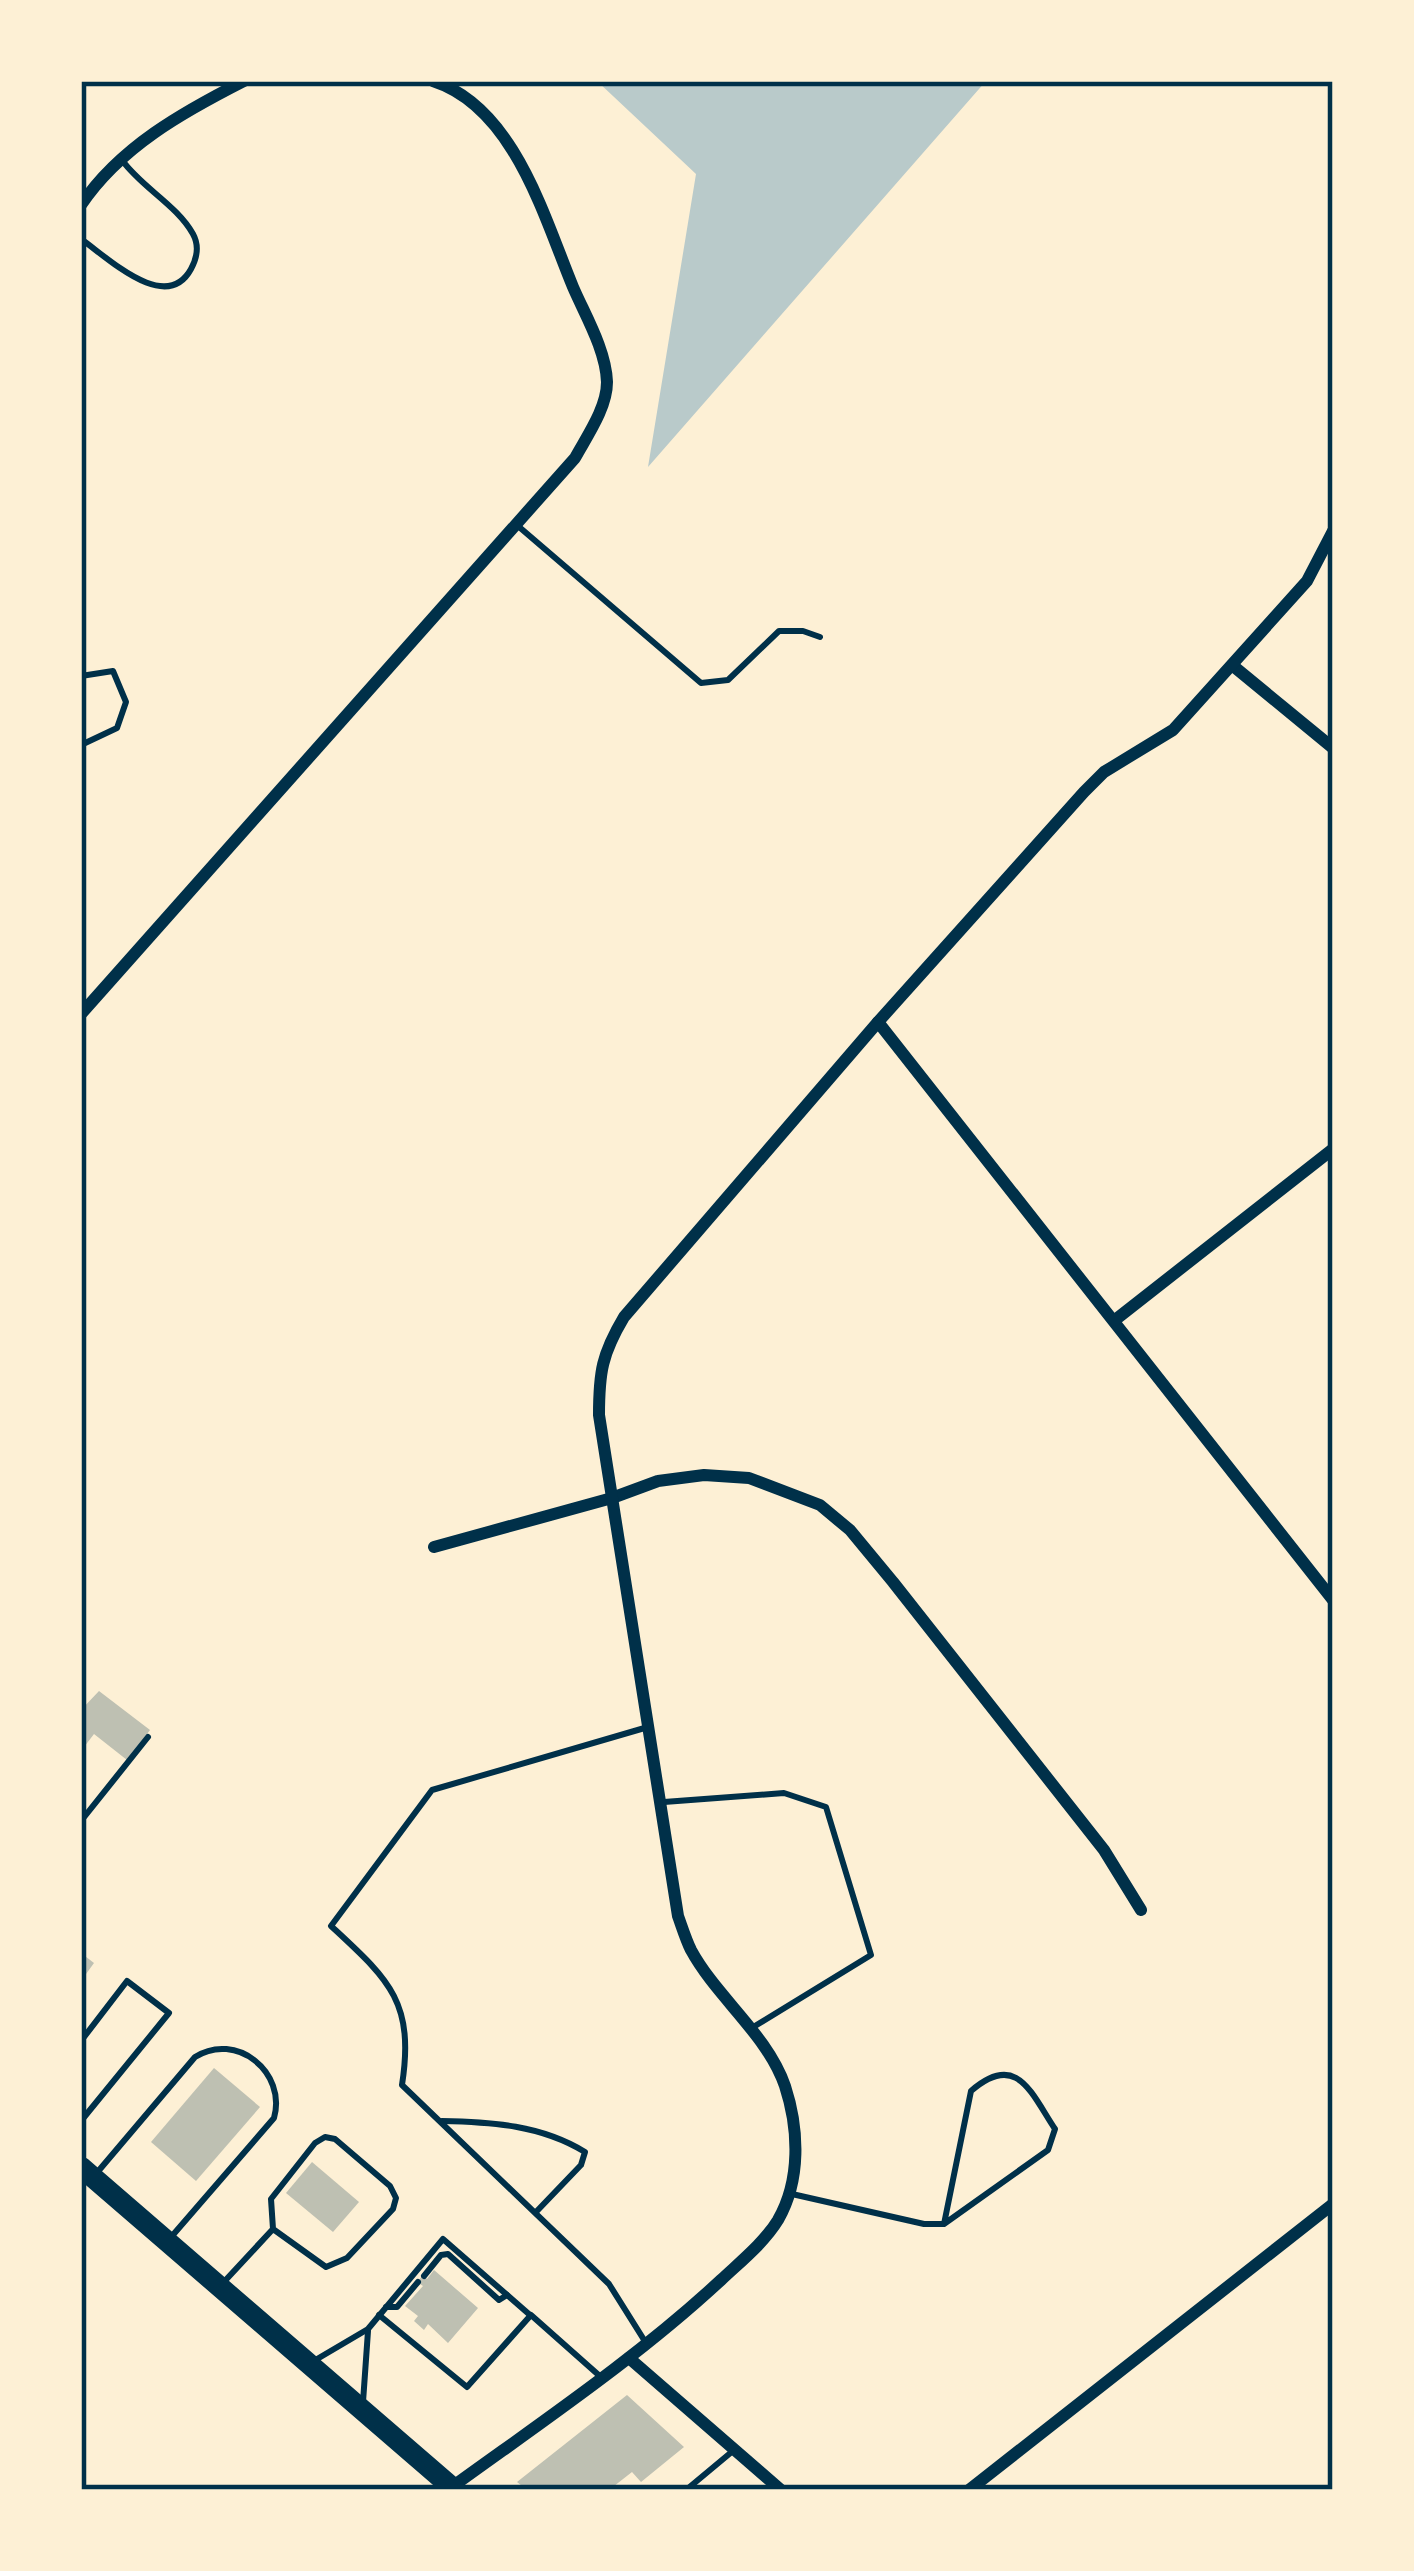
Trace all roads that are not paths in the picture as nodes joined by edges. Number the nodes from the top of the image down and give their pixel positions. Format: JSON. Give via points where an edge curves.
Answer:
{"nodes":[{"id":1,"x":200,"y":81,"type":"edge"},
{"id":2,"x":244,"y":81,"type":"edge"},
{"id":3,"x":433,"y":81,"type":"edge"},
{"id":4,"x":207,"y":100,"type":"junction"},
{"id":5,"x":122,"y":160,"type":"junction"},
{"id":6,"x":81,"y":205,"type":"edge"},
{"id":7,"x":81,"y":239,"type":"edge"},
{"id":8,"x":516,"y":523,"type":"junction"},
{"id":9,"x":1333,"y":531,"type":"edge"},
{"id":10,"x":820,"y":637,"type":"dead end"},
{"id":11,"x":1232,"y":664,"type":"junction"},
{"id":12,"x":81,"y":676,"type":"edge"},
{"id":13,"x":81,"y":745,"type":"edge"},
{"id":14,"x":1333,"y":748,"type":"edge"},
{"id":15,"x":81,"y":1014,"type":"edge"},
{"id":16,"x":878,"y":1022,"type":"junction"},
{"id":17,"x":1333,"y":1149,"type":"edge"},
{"id":18,"x":1115,"y":1320,"type":"junction"},
{"id":19,"x":612,"y":1498,"type":"junction"},
{"id":20,"x":434,"y":1547,"type":"dead end"},
{"id":21,"x":1333,"y":1600,"type":"edge"},
{"id":22,"x":648,"y":1726,"type":"junction"},
{"id":23,"x":148,"y":1737,"type":"dead end"},
{"id":24,"x":660,"y":1803,"type":"junction"},
{"id":25,"x":81,"y":1821,"type":"edge"},
{"id":26,"x":1141,"y":1910,"type":"dead end"},
{"id":27,"x":750,"y":2030,"type":"junction"},
{"id":28,"x":81,"y":2042,"type":"edge"},
{"id":29,"x":439,"y":2120,"type":"junction"},
{"id":30,"x":81,"y":2121,"type":"edge"},
{"id":31,"x":87,"y":2173,"type":"edge"},
{"id":32,"x":788,"y":2193,"type":"junction"},
{"id":33,"x":1333,"y":2204,"type":"edge"},
{"id":34,"x":535,"y":2213,"type":"junction"},
{"id":35,"x":944,"y":2224,"type":"junction"},
{"id":36,"x":273,"y":2230,"type":"junction"},
{"id":37,"x":168,"y":2242,"type":"junction"},
{"id":38,"x":219,"y":2286,"type":"junction"},
{"id":39,"x":508,"y":2295,"type":"junction"},
{"id":40,"x":386,"y":2307,"type":"junction"},
{"id":41,"x":379,"y":2315,"type":"junction"},
{"id":42,"x":531,"y":2315,"type":"junction"},
{"id":43,"x":368,"y":2329,"type":"junction"},
{"id":44,"x":646,"y":2343,"type":"junction"},
{"id":45,"x":629,"y":2358,"type":"junction"},
{"id":46,"x":309,"y":2364,"type":"junction"},
{"id":47,"x":602,"y":2378,"type":"junction"},
{"id":48,"x":363,"y":2412,"type":"junction"},
{"id":49,"x":735,"y":2450,"type":"junction"},
{"id":50,"x":453,"y":2488,"type":"edge"},
{"id":51,"x":686,"y":2490,"type":"edge"},
{"id":52,"x":782,"y":2490,"type":"edge"},
{"id":53,"x":969,"y":2490,"type":"edge"}],
"edges":[{"from":1,"to":4,"type":"street"},
{"from":2,"to":4,"type":"street"},
{"from":3,"to":8,"type":"street","via":[[486,119],[520,160],[607,384],[575,458]]},
{"from":4,"to":5,"type":"street"},
{"from":5,"to":6,"type":"street"},
{"from":5,"to":7,"type":"lane","via":[[196,238],[187,276],[149,286]]},
{"from":8,"to":10,"type":"lane","via":[[700,683],[728,680],[779,631]]},
{"from":8,"to":15,"type":"street"},
{"from":9,"to":11,"type":"street","via":[[1307,581]]},
{"from":11,"to":14,"type":"street"},
{"from":11,"to":16,"type":"street","via":[[1173,730],[1084,792]]},
{"from":12,"to":13,"type":"lane","via":[[113,671],[126,702],[117,728]]},
{"from":16,"to":18,"type":"street"},
{"from":16,"to":19,"type":"street","via":[[608,1345],[599,1415]]},
{"from":17,"to":18,"type":"street"},
{"from":18,"to":21,"type":"street"},
{"from":19,"to":20,"type":"street"},
{"from":19,"to":22,"type":"street"},
{"from":19,"to":26,"type":"street","via":[[704,1475],[749,1478],[820,1505],[908,1600],[1104,1850]]},
{"from":22,"to":24,"type":"street"},
{"from":22,"to":29,"type":"lane","via":[[432,1790],[331,1926],[399,2000],[402,2085]]},
{"from":23,"to":25,"type":"lane"},
{"from":24,"to":27,"type":"street","via":[[691,1949]]},
{"from":24,"to":27,"type":"lane","via":[[784,1793],[826,1807],[871,1954]]},
{"from":27,"to":32,"type":"street","via":[[793,2112]]},
{"from":28,"to":30,"type":"lane","via":[[128,1981],[169,2013]]},
{"from":29,"to":34,"type":"lane"},
{"from":29,"to":34,"type":"lane","via":[[501,2122],[585,2152]]},
{"from":31,"to":37,"type":"main road"},
{"from":31,"to":37,"type":"lane","via":[[195,2056],[229,2045],[250,2059],[275,2085],[274,2118]]},
{"from":32,"to":35,"type":"lane"},
{"from":32,"to":44,"type":"street","via":[[756,2246]]},
{"from":33,"to":53,"type":"street"},
{"from":34,"to":44,"type":"lane","via":[[609,2284]]},
{"from":35,"to":35,"type":"lane","via":[[1048,2150],[1055,2129],[1023,2081],[1008,2073],[988,2076],[971,2091]]},
{"from":36,"to":36,"type":"lane","via":[[326,2267],[347,2258],[396,2198],[325,2138],[271,2199]]},
{"from":36,"to":38,"type":"lane"},
{"from":37,"to":38,"type":"main road"},
{"from":38,"to":46,"type":"main road"},
{"from":39,"to":40,"type":"lane","via":[[499,2300],[448,2254],[397,2307]]},
{"from":39,"to":40,"type":"lane","via":[[443,2239]]},
{"from":39,"to":42,"type":"lane"},
{"from":40,"to":41,"type":"lane"},
{"from":41,"to":42,"type":"lane","via":[[467,2387]]},
{"from":41,"to":43,"type":"lane"},
{"from":42,"to":47,"type":"lane"},
{"from":43,"to":46,"type":"lane"},
{"from":43,"to":48,"type":"lane"},
{"from":44,"to":45,"type":"street"},
{"from":45,"to":47,"type":"street"},
{"from":45,"to":49,"type":"street"},
{"from":46,"to":48,"type":"main road"},
{"from":47,"to":50,"type":"street"},
{"from":48,"to":50,"type":"main road"},
{"from":49,"to":51,"type":"lane"},
{"from":49,"to":52,"type":"street"}]}
